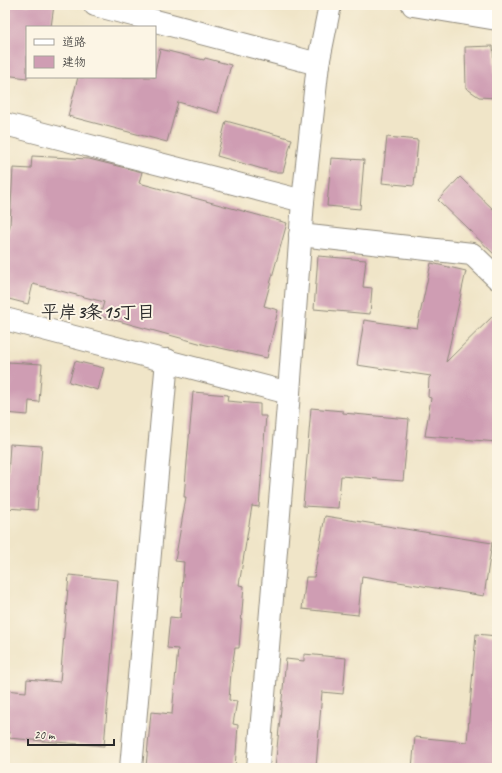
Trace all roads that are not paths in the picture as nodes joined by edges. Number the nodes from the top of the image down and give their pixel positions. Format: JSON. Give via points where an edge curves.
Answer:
{"nodes":[{"id":1,"x":95,"y":5,"type":"edge"},
{"id":2,"x":330,"y":5,"type":"edge"},
{"id":3,"x":413,"y":5,"type":"edge"},
{"id":4,"x":497,"y":19,"type":"edge"},
{"id":5,"x":318,"y":64,"type":"junction"},
{"id":6,"x":5,"y":124,"type":"edge"},
{"id":7,"x":303,"y":201,"type":"junction"},
{"id":8,"x":300,"y":235,"type":"junction"},
{"id":9,"x":497,"y":278,"type":"edge"},
{"id":10,"x":5,"y":319,"type":"edge"},
{"id":11,"x":167,"y":360,"type":"junction"},
{"id":12,"x":289,"y":393,"type":"junction"},
{"id":13,"x":131,"y":768,"type":"edge"},
{"id":14,"x":258,"y":768,"type":"edge"}],
"edges":[{"from":1,"to":5,"type":"street"},
{"from":2,"to":5,"type":"street"},
{"from":3,"to":4,"type":"street"},
{"from":5,"to":7,"type":"street"},
{"from":6,"to":7,"type":"street"},
{"from":7,"to":8,"type":"street"},
{"from":8,"to":9,"type":"street","via":[[472,254]]},
{"from":8,"to":12,"type":"street"},
{"from":10,"to":11,"type":"street"},
{"from":11,"to":12,"type":"street"},
{"from":11,"to":13,"type":"street"},
{"from":12,"to":14,"type":"street"}]}
